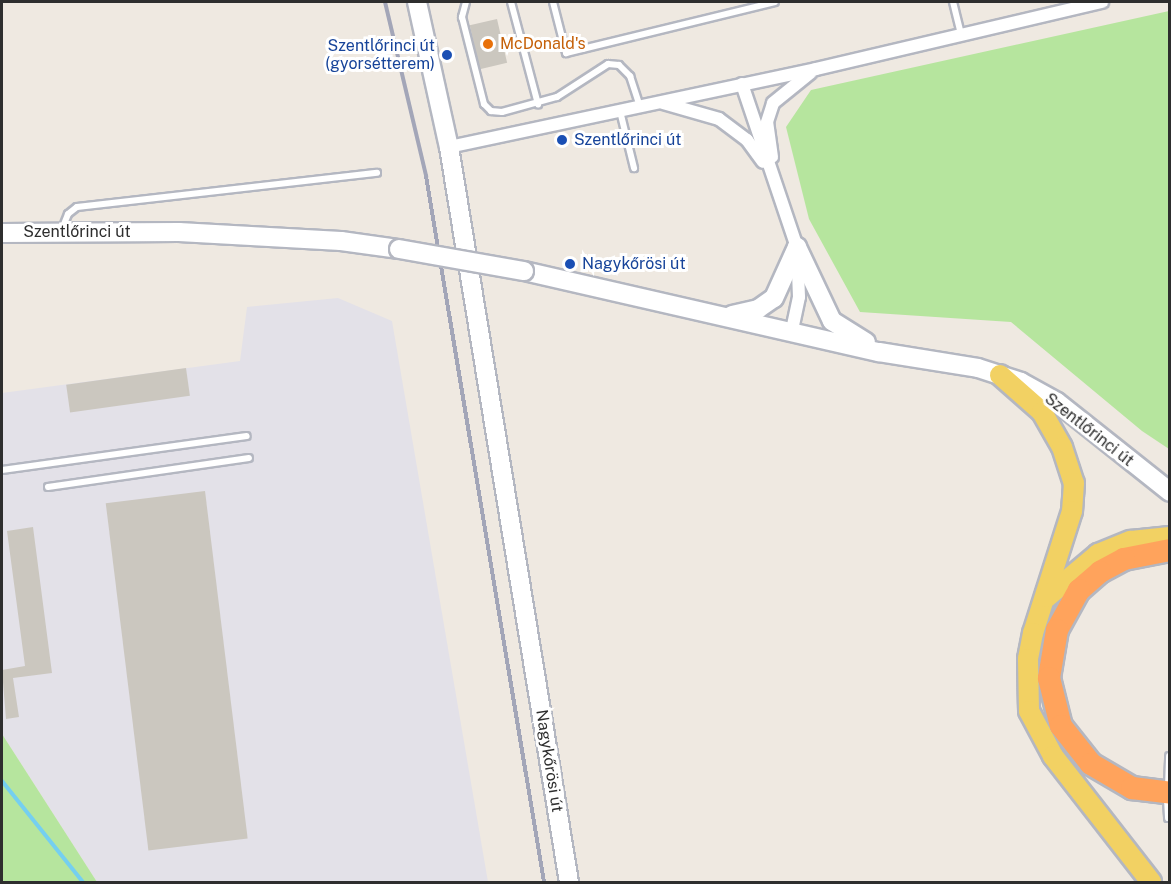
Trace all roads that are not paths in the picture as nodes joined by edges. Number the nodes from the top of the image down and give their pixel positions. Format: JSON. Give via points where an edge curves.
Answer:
{"nodes":[{"id":1,"x":417,"y":2,"type":"edge"},
{"id":2,"x":466,"y":2,"type":"edge"},
{"id":3,"x":511,"y":2,"type":"edge"},
{"id":4,"x":553,"y":2,"type":"edge"},
{"id":5,"x":775,"y":2,"type":"edge"},
{"id":6,"x":953,"y":2,"type":"edge"},
{"id":7,"x":1067,"y":2,"type":"edge"},
{"id":8,"x":1102,"y":2,"type":"edge"},
{"id":9,"x":1052,"y":15,"type":"junction"},
{"id":10,"x":961,"y":35,"type":"junction"},
{"id":11,"x":816,"y":69,"type":"junction"},
{"id":12,"x":742,"y":84,"type":"junction"},
{"id":13,"x":659,"y":102,"type":"junction"},
{"id":14,"x":538,"y":104,"type":"junction"},
{"id":15,"x":640,"y":106,"type":"junction"},
{"id":16,"x":620,"y":111,"type":"junction"},
{"id":17,"x":449,"y":147,"type":"junction"},
{"id":18,"x":634,"y":168,"type":"dead end"},
{"id":19,"x":377,"y":173,"type":"dead end"},
{"id":20,"x":771,"y":173,"type":"junction"},
{"id":21,"x":61,"y":232,"type":"junction"},
{"id":22,"x":2,"y":233,"type":"edge"},
{"id":23,"x":797,"y":247,"type":"junction"},
{"id":24,"x":719,"y":316,"type":"junction"},
{"id":25,"x":792,"y":331,"type":"junction"},
{"id":26,"x":879,"y":352,"type":"junction"},
{"id":27,"x":1000,"y":375,"type":"junction"},
{"id":28,"x":247,"y":436,"type":"dead end"},
{"id":29,"x":249,"y":458,"type":"dead end"},
{"id":30,"x":2,"y":470,"type":"edge"},
{"id":31,"x":48,"y":487,"type":"dead end"},
{"id":32,"x":1170,"y":492,"type":"edge"},
{"id":33,"x":1170,"y":537,"type":"edge"},
{"id":34,"x":1170,"y":550,"type":"edge"},
{"id":35,"x":1044,"y":599,"type":"junction"},
{"id":36,"x":1169,"y":756,"type":"edge"},
{"id":37,"x":1168,"y":793,"type":"edge"},
{"id":38,"x":1168,"y":818,"type":"edge"},
{"id":39,"x":569,"y":882,"type":"edge"},
{"id":40,"x":1152,"y":882,"type":"edge"}],
"edges":[{"from":1,"to":17,"type":"main road","name":"Nagykőrösi út"},
{"from":2,"to":14,"type":"lane","via":[[462,16],[486,106],[498,112]]},
{"from":3,"to":14,"type":"lane"},
{"from":4,"to":5,"type":"lane","via":[[566,53]]},
{"from":6,"to":10,"type":"lane"},
{"from":7,"to":9,"type":"street"},
{"from":8,"to":9,"type":"street"},
{"from":9,"to":10,"type":"street"},
{"from":10,"to":11,"type":"street"},
{"from":11,"to":12,"type":"street"},
{"from":11,"to":20,"type":"street","via":[[773,103],[767,122]]},
{"from":12,"to":13,"type":"street"},
{"from":12,"to":20,"type":"street"},
{"from":13,"to":15,"type":"street"},
{"from":13,"to":20,"type":"street","via":[[719,119],[747,140]]},
{"from":14,"to":15,"type":"lane","via":[[557,97],[599,68],[614,64],[630,76]]},
{"from":15,"to":16,"type":"street"},
{"from":16,"to":17,"type":"street"},
{"from":16,"to":18,"type":"lane"},
{"from":17,"to":39,"type":"main road","name":"Nagykőrösi út"},
{"from":19,"to":21,"type":"lane","via":[[77,207],[68,214]]},
{"from":20,"to":23,"type":"street"},
{"from":21,"to":22,"type":"main road","name":"Szentlőrinci út"},
{"from":21,"to":24,"type":"main road","name":"Szentlőrinci út","bridge":true,"via":[[258,235],[399,249],[524,272]]},
{"from":23,"to":24,"type":"main road","via":[[774,298],[743,314]]},
{"from":23,"to":25,"type":"street","via":[[799,297]]},
{"from":23,"to":26,"type":"main road","via":[[832,321]]},
{"from":24,"to":25,"type":"main road","name":"Szentlőrinci út"},
{"from":25,"to":26,"type":"main road","name":"Szentlőrinci út"},
{"from":26,"to":27,"type":"main road","name":"Szentlőrinci út"},
{"from":27,"to":32,"type":"main road","name":"Szentlőrinci út","via":[[1057,402]]},
{"from":27,"to":35,"type":"main road","via":[[1042,412],[1062,447],[1074,483],[1072,511]]},
{"from":28,"to":30,"type":"lane"},
{"from":29,"to":31,"type":"lane"},
{"from":33,"to":35,"type":"main road","via":[[1131,541],[1098,554]]},
{"from":34,"to":37,"type":"highway","via":[[1124,559],[1079,590],[1056,630],[1049,678],[1055,711],[1080,753],[1119,782],[1144,791]]},
{"from":35,"to":40,"type":"main road","via":[[1028,658],[1029,711],[1053,756]]},
{"from":36,"to":37,"type":"lane"},
{"from":37,"to":38,"type":"lane"}]}
